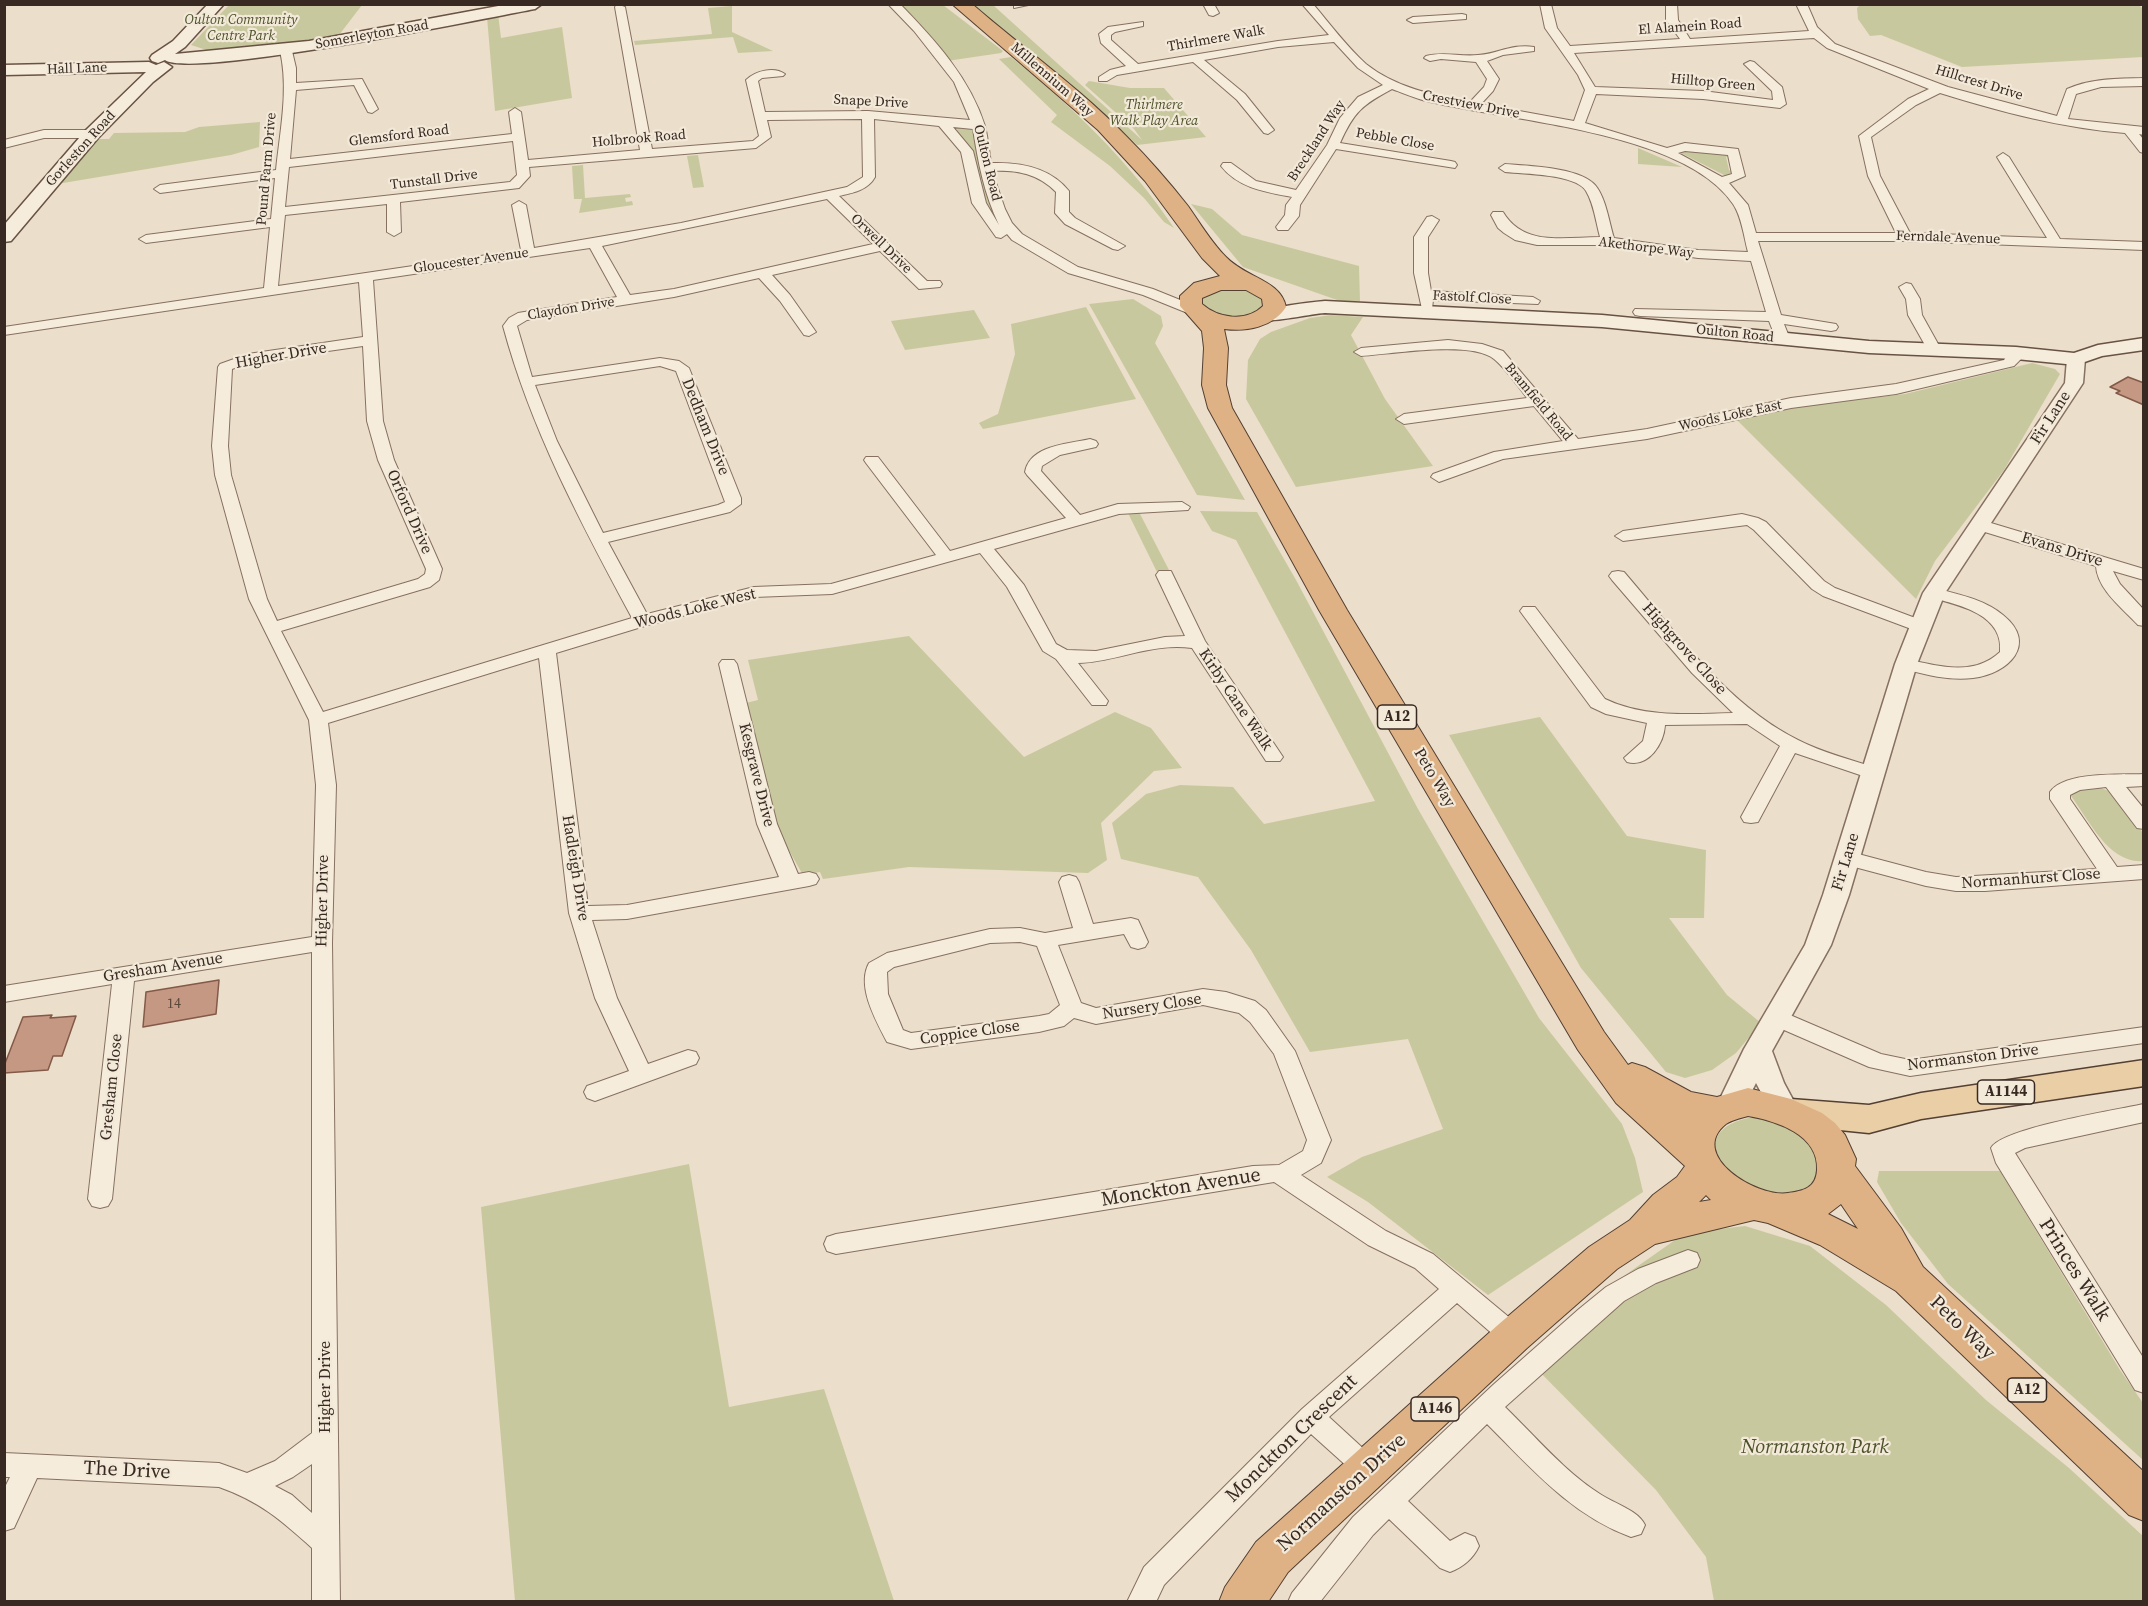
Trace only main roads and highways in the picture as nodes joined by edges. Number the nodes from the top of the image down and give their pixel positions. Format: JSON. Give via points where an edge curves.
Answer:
{"nodes":[{"id":1,"x":218,"y":4,"type":"edge"},
{"id":2,"x":535,"y":4,"type":"edge"},
{"id":3,"x":962,"y":4,"type":"edge"},
{"id":4,"x":219,"y":58,"type":"joint"},
{"id":5,"x":159,"y":65,"type":"junction"},
{"id":6,"x":4,"y":70,"type":"edge"},
{"id":7,"x":4,"y":237,"type":"edge"},
{"id":8,"x":1203,"y":247,"type":"junction"},
{"id":9,"x":1259,"y":288,"type":"junction"},
{"id":10,"x":1199,"y":302,"type":"junction"},
{"id":11,"x":1325,"y":307,"type":"junction"},
{"id":12,"x":1262,"y":318,"type":"junction"},
{"id":13,"x":2144,"y":344,"type":"edge"},
{"id":14,"x":1216,"y":365,"type":"junction"},
{"id":15,"x":1603,"y":1059,"type":"junction"},
{"id":16,"x":2144,"y":1072,"type":"edge"},
{"id":17,"x":1723,"y":1108,"type":"junction"},
{"id":18,"x":1787,"y":1110,"type":"junction"},
{"id":19,"x":1869,"y":1119,"type":"junction"},
{"id":20,"x":1701,"y":1163,"type":"junction"},
{"id":21,"x":1837,"y":1166,"type":"junction"},
{"id":22,"x":1763,"y":1207,"type":"junction"},
{"id":23,"x":1644,"y":1231,"type":"junction"},
{"id":24,"x":1910,"y":1279,"type":"junction"},
{"id":25,"x":2144,"y":1501,"type":"edge"},
{"id":26,"x":1241,"y":1602,"type":"edge"}],
"edges":[{"from":1,"to":5,"type":"main road","name":"Gorleston Road"},
{"from":2,"to":4,"type":"main road","name":"Somerleyton Road","via":[[286,51]]},
{"from":3,"to":8,"type":"highway","name":"Millennium Way","via":[[1055,80],[1109,132],[1164,192]]},
{"from":4,"to":5,"type":"main road","name":"Hall Lane"},
{"from":5,"to":6,"type":"main road","name":"Hall Lane"},
{"from":5,"to":7,"type":"main road","name":"Gorleston Road"},
{"from":8,"to":9,"type":"highway","name":"Millennium Way","via":[[1234,278]]},
{"from":8,"to":10,"type":"highway","number":"A12"},
{"from":9,"to":10,"type":"highway","via":[[1219,283]]},
{"from":9,"to":11,"type":"main road","name":"Oulton Road","via":[[1290,302]]},
{"from":9,"to":12,"type":"highway","via":[[1275,302],[1271,312]]},
{"from":10,"to":12,"type":"highway","via":[[1236,323]]},
{"from":10,"to":14,"type":"highway","name":"Peto Way","number":"A12","via":[[1215,330]]},
{"from":11,"to":12,"type":"main road","name":"Oulton Road"},
{"from":11,"to":13,"type":"main road","name":"Oulton Road","via":[[1427,303],[1869,347],[2076,359],[2098,351]]},
{"from":12,"to":14,"type":"highway","via":[[1226,350]]},
{"from":14,"to":15,"type":"highway","name":"Peto Way","number":"A12","via":[[1216,397],[1229,426],[1333,610]]},
{"from":15,"to":17,"type":"highway","name":"Peto Way","number":"A12","via":[[1666,1100],[1695,1108]]},
{"from":15,"to":20,"type":"highway","name":"Peto Way","number":"A12","via":[[1629,1093]]},
{"from":16,"to":19,"type":"main road","number":"A1144","via":[[1921,1106]]},
{"from":17,"to":18,"type":"highway","via":[[1748,1102]]},
{"from":17,"to":20,"type":"highway","via":[[1704,1120],[1698,1131],[1696,1143]]},
{"from":18,"to":19,"type":"main road","number":"A1144"},
{"from":18,"to":21,"type":"highway","via":[[1822,1134]]},
{"from":19,"to":21,"type":"main road","via":[[1846,1146]]},
{"from":20,"to":22,"type":"highway","via":[[1725,1190]]},
{"from":20,"to":23,"type":"highway","name":"Normanston Drive","number":"A146","via":[[1690,1188]]},
{"from":21,"to":22,"type":"highway","via":[[1834,1184],[1825,1196],[1802,1207]]},
{"from":21,"to":24,"type":"highway","name":"Peto Way","number":"A12"},
{"from":22,"to":23,"type":"highway","name":"Normanston Drive","number":"A146"},
{"from":22,"to":24,"type":"highway","name":"Peto Way","number":"A12","via":[[1834,1234]]},
{"from":23,"to":26,"type":"highway","name":"Normanston Drive","number":"A146","via":[[1603,1258],[1513,1335],[1379,1485],[1318,1516],[1272,1557]]},
{"from":24,"to":25,"type":"highway","name":"Peto Way","number":"A12"}]}
